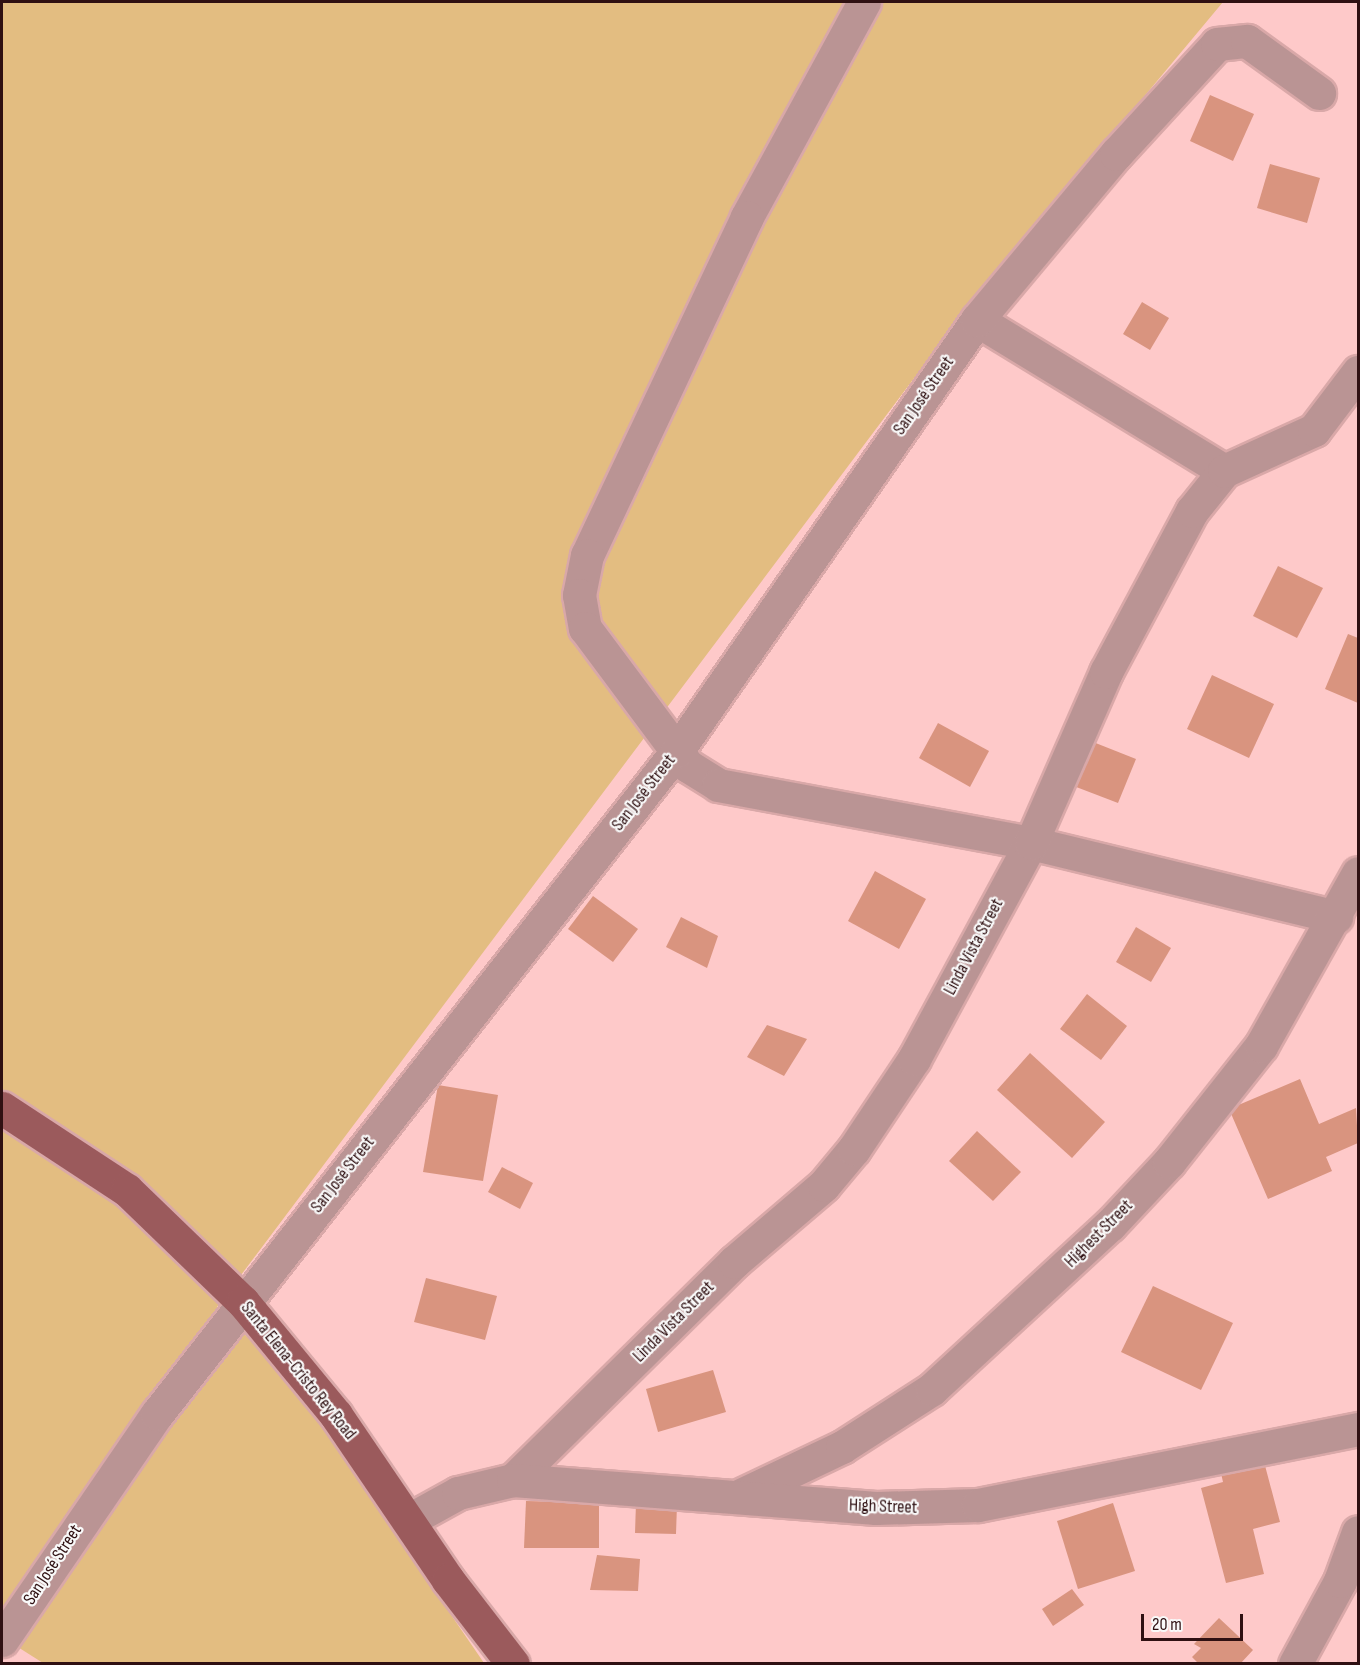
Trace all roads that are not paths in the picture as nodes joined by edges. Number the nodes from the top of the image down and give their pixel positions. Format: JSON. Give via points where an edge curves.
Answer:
{"nodes":[{"id":1,"x":864,"y":2,"type":"edge"},
{"id":2,"x":1319,"y":93,"type":"dead end"},
{"id":3,"x":977,"y":320,"type":"junction"},
{"id":4,"x":1359,"y":372,"type":"edge"},
{"id":5,"x":1224,"y":471,"type":"junction"},
{"id":6,"x":677,"y":751,"type":"junction"},
{"id":7,"x":1031,"y":843,"type":"junction"},
{"id":8,"x":1359,"y":873,"type":"edge"},
{"id":9,"x":1336,"y":917,"type":"junction"},
{"id":10,"x":2,"y":1108,"type":"edge"},
{"id":11,"x":243,"y":1302,"type":"junction"},
{"id":12,"x":1359,"y":1429,"type":"edge"},
{"id":13,"x":513,"y":1480,"type":"junction"},
{"id":14,"x":741,"y":1495,"type":"junction"},
{"id":15,"x":409,"y":1520,"type":"junction"},
{"id":16,"x":1359,"y":1532,"type":"edge"},
{"id":17,"x":2,"y":1640,"type":"edge"},
{"id":18,"x":513,"y":1664,"type":"edge"},
{"id":19,"x":1295,"y":1664,"type":"edge"}],
"edges":[{"from":1,"to":6,"type":"street","via":[[747,217],[587,555],[579,595],[585,628]]},
{"from":2,"to":3,"type":"street","name":"San José Street","via":[[1247,41],[1217,44],[1116,154]]},
{"from":3,"to":5,"type":"street"},
{"from":3,"to":6,"type":"street","name":"San José Street"},
{"from":4,"to":5,"type":"street","name":"Linda Vista Street","via":[[1314,430]]},
{"from":5,"to":7,"type":"street","name":"Linda Vista Street","via":[[1192,511],[1106,672]]},
{"from":6,"to":7,"type":"street","via":[[694,772],[718,785]]},
{"from":6,"to":11,"type":"street","name":"San José Street"},
{"from":7,"to":9,"type":"street"},
{"from":7,"to":13,"type":"street","name":"Linda Vista Street","via":[[914,1059],[854,1149],[824,1185],[734,1262]]},
{"from":8,"to":9,"type":"street","name":"Highest Street"},
{"from":9,"to":14,"type":"street","name":"Highest Street","via":[[1284,1012],[1220,1102],[1169,1162],[1035,1299],[966,1362],[885,1420]]},
{"from":10,"to":11,"type":"main road","name":"Santa Elena-Cristo Rey Road","via":[[128,1190]]},
{"from":11,"to":15,"type":"main road","name":"Santa Elena-Cristo Rey Road","via":[[336,1415]]},
{"from":11,"to":17,"type":"street","name":"San José Street","via":[[110,1478]]},
{"from":12,"to":14,"type":"street","name":"High Street","via":[[978,1505],[876,1508]]},
{"from":13,"to":14,"type":"street","name":"High Street"},
{"from":13,"to":15,"type":"street","name":"High Street","via":[[448,1497]]},
{"from":15,"to":18,"type":"main road","name":"Santa Elena-Cristo Rey Road"},
{"from":16,"to":19,"type":"street","via":[[1340,1581]]}]}
